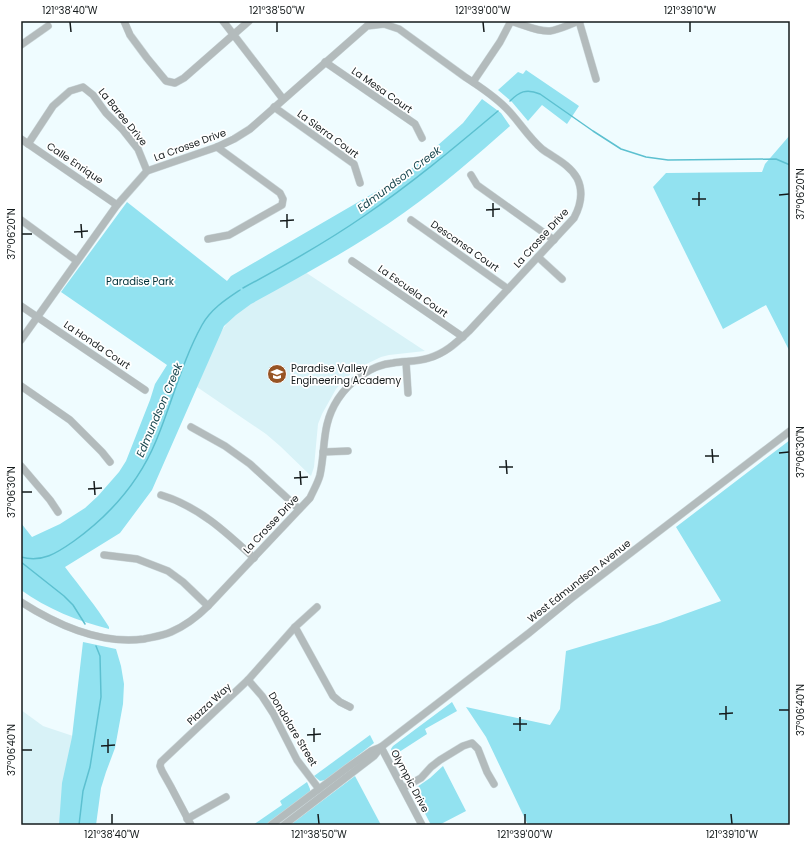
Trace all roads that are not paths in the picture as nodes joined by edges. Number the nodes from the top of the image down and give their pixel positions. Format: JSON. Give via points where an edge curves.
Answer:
{"nodes":[{"id":1,"x":124,"y":21,"type":"edge"},
{"id":2,"x":223,"y":21,"type":"edge"},
{"id":3,"x":249,"y":21,"type":"edge"},
{"id":4,"x":510,"y":21,"type":"edge"},
{"id":5,"x":579,"y":21,"type":"edge"},
{"id":6,"x":48,"y":26,"type":"dead end"},
{"id":7,"x":234,"y":34,"type":"junction"},
{"id":8,"x":21,"y":45,"type":"edge"},
{"id":9,"x":325,"y":62,"type":"junction"},
{"id":10,"x":596,"y":79,"type":"dead end"},
{"id":11,"x":473,"y":82,"type":"junction"},
{"id":12,"x":283,"y":99,"type":"junction"},
{"id":13,"x":274,"y":107,"type":"junction"},
{"id":14,"x":422,"y":138,"type":"dead end"},
{"id":15,"x":21,"y":139,"type":"edge"},
{"id":16,"x":28,"y":144,"type":"junction"},
{"id":17,"x":217,"y":147,"type":"junction"},
{"id":18,"x":147,"y":172,"type":"junction"},
{"id":19,"x":471,"y":175,"type":"dead end"},
{"id":20,"x":360,"y":183,"type":"dead end"},
{"id":21,"x":117,"y":205,"type":"junction"},
{"id":22,"x":21,"y":220,"type":"edge"},
{"id":23,"x":411,"y":220,"type":"dead end"},
{"id":24,"x":208,"y":239,"type":"dead end"},
{"id":25,"x":554,"y":240,"type":"junction"},
{"id":26,"x":538,"y":257,"type":"junction"},
{"id":27,"x":77,"y":261,"type":"junction"},
{"id":28,"x":352,"y":261,"type":"dead end"},
{"id":29,"x":562,"y":279,"type":"dead end"},
{"id":30,"x":508,"y":289,"type":"junction"},
{"id":31,"x":21,"y":306,"type":"edge"},
{"id":32,"x":37,"y":317,"type":"junction"},
{"id":33,"x":463,"y":337,"type":"junction"},
{"id":34,"x":21,"y":340,"type":"edge"},
{"id":35,"x":406,"y":362,"type":"junction"},
{"id":36,"x":21,"y":386,"type":"edge"},
{"id":37,"x":145,"y":390,"type":"dead end"},
{"id":38,"x":408,"y":393,"type":"dead end"},
{"id":39,"x":191,"y":427,"type":"dead end"},
{"id":40,"x":790,"y":431,"type":"edge"},
{"id":41,"x":348,"y":451,"type":"dead end"},
{"id":42,"x":323,"y":452,"type":"junction"},
{"id":43,"x":110,"y":462,"type":"dead end"},
{"id":44,"x":21,"y":466,"type":"edge"},
{"id":45,"x":161,"y":495,"type":"dead end"},
{"id":46,"x":299,"y":509,"type":"junction"},
{"id":47,"x":58,"y":512,"type":"dead end"},
{"id":48,"x":104,"y":555,"type":"dead end"},
{"id":49,"x":254,"y":558,"type":"junction"},
{"id":50,"x":21,"y":602,"type":"edge"},
{"id":51,"x":208,"y":606,"type":"junction"},
{"id":52,"x":317,"y":607,"type":"dead end"},
{"id":53,"x":295,"y":627,"type":"junction"},
{"id":54,"x":248,"y":680,"type":"junction"},
{"id":55,"x":350,"y":707,"type":"dead end"},
{"id":56,"x":381,"y":747,"type":"junction"},
{"id":57,"x":494,"y":784,"type":"dead end"},
{"id":58,"x":403,"y":788,"type":"junction"},
{"id":59,"x":319,"y":789,"type":"junction"},
{"id":60,"x":226,"y":797,"type":"dead end"},
{"id":61,"x":308,"y":806,"type":"junction"},
{"id":62,"x":189,"y":822,"type":"edge"},
{"id":63,"x":271,"y":825,"type":"edge"},
{"id":64,"x":284,"y":825,"type":"edge"},
{"id":65,"x":422,"y":825,"type":"edge"}],
"edges":[{"from":1,"to":7,"type":"street","via":[[146,58],[166,81],[175,83]]},
{"from":2,"to":7,"type":"street"},
{"from":3,"to":7,"type":"street"},
{"from":4,"to":5,"type":"street","via":[[551,31]]},
{"from":4,"to":11,"type":"street","via":[[500,42]]},
{"from":5,"to":10,"type":"street"},
{"from":6,"to":8,"type":"street"},
{"from":7,"to":12,"type":"street"},
{"from":9,"to":11,"type":"street","name":"La Crosse Drive","via":[[367,26],[384,24],[399,29]]},
{"from":9,"to":12,"type":"street","name":"La Crosse Drive"},
{"from":9,"to":14,"type":"street","name":"La Mesa Court","via":[[415,124]]},
{"from":11,"to":25,"type":"street","name":"La Crosse Drive","via":[[506,108],[534,141],[567,165],[576,176],[580,185],[580,207],[574,218]]},
{"from":12,"to":13,"type":"street","name":"La Crosse Drive"},
{"from":13,"to":17,"type":"street","name":"La Crosse Drive","via":[[250,128]]},
{"from":13,"to":20,"type":"street","name":"La Sierra Court","via":[[354,164]]},
{"from":15,"to":16,"type":"street","name":"Calle Enrique"},
{"from":16,"to":18,"type":"street","name":"La Baree Drive","via":[[53,106],[70,91],[84,87],[138,149]]},
{"from":16,"to":21,"type":"street","name":"Calle Enrique"},
{"from":17,"to":18,"type":"street","name":"La Crosse Drive"},
{"from":17,"to":24,"type":"street","via":[[280,193],[283,199],[282,205],[228,235]]},
{"from":18,"to":21,"type":"street","name":"La Crosse Drive"},
{"from":19,"to":25,"type":"street","via":[[477,185]]},
{"from":21,"to":27,"type":"street","name":"La Crosse Drive"},
{"from":22,"to":27,"type":"street"},
{"from":23,"to":30,"type":"street","name":"Descansa Court"},
{"from":25,"to":26,"type":"street","name":"La Crosse Drive"},
{"from":26,"to":29,"type":"street"},
{"from":26,"to":30,"type":"street","name":"La Crosse Drive"},
{"from":27,"to":32,"type":"street","name":"La Crosse Drive"},
{"from":28,"to":33,"type":"street","name":"La Escuela Court"},
{"from":30,"to":33,"type":"street","name":"La Crosse Drive"},
{"from":31,"to":32,"type":"street","name":"La Honda Court"},
{"from":32,"to":34,"type":"street","name":"La Crosse Drive"},
{"from":32,"to":37,"type":"street","name":"La Honda Court"},
{"from":33,"to":35,"type":"street","name":"La Crosse Drive","via":[[440,354]]},
{"from":35,"to":38,"type":"street"},
{"from":35,"to":42,"type":"street","name":"La Crosse Drive","via":[[371,369],[355,380],[331,412],[324,435]]},
{"from":36,"to":43,"type":"street","via":[[70,420]]},
{"from":39,"to":46,"type":"street","via":[[226,446],[250,464]]},
{"from":40,"to":56,"type":"street","name":"West Edmundson Avenue"},
{"from":41,"to":42,"type":"street"},
{"from":42,"to":46,"type":"street","name":"La Crosse Drive","via":[[320,477],[310,498]]},
{"from":44,"to":47,"type":"street"},
{"from":45,"to":49,"type":"street","via":[[175,499],[204,515]]},
{"from":46,"to":49,"type":"street","name":"La Crosse Drive"},
{"from":48,"to":51,"type":"street","via":[[137,558],[168,571]]},
{"from":49,"to":51,"type":"street","name":"La Crosse Drive"},
{"from":50,"to":51,"type":"street","name":"La Crosse Drive","via":[[73,628],[99,637],[122,640],[158,637],[170,633],[196,617]]},
{"from":52,"to":53,"type":"street","name":"Piazza Way"},
{"from":53,"to":54,"type":"street","name":"Piazza Way"},
{"from":53,"to":55,"type":"street","via":[[333,696]]},
{"from":54,"to":59,"type":"street","name":"Dondolare Street","via":[[262,696],[297,760]]},
{"from":54,"to":62,"type":"street","name":"Piazza Way","via":[[161,762],[162,771]]},
{"from":56,"to":58,"type":"street","name":"Olympic Drive"},
{"from":56,"to":59,"type":"street","name":"West Edmundson Avenue","via":[[371,751]]},
{"from":56,"to":61,"type":"street","name":"West Edmundson Avenue","via":[[374,756]]},
{"from":57,"to":58,"type":"street","via":[[478,749],[472,743],[440,760],[421,778]]},
{"from":58,"to":65,"type":"street","name":"Olympic Drive"},
{"from":59,"to":61,"type":"street","via":[[320,792]]},
{"from":59,"to":63,"type":"street","name":"West Edmundson Avenue"},
{"from":60,"to":62,"type":"street"},
{"from":61,"to":64,"type":"street","name":"West Edmundson Avenue"}]}
